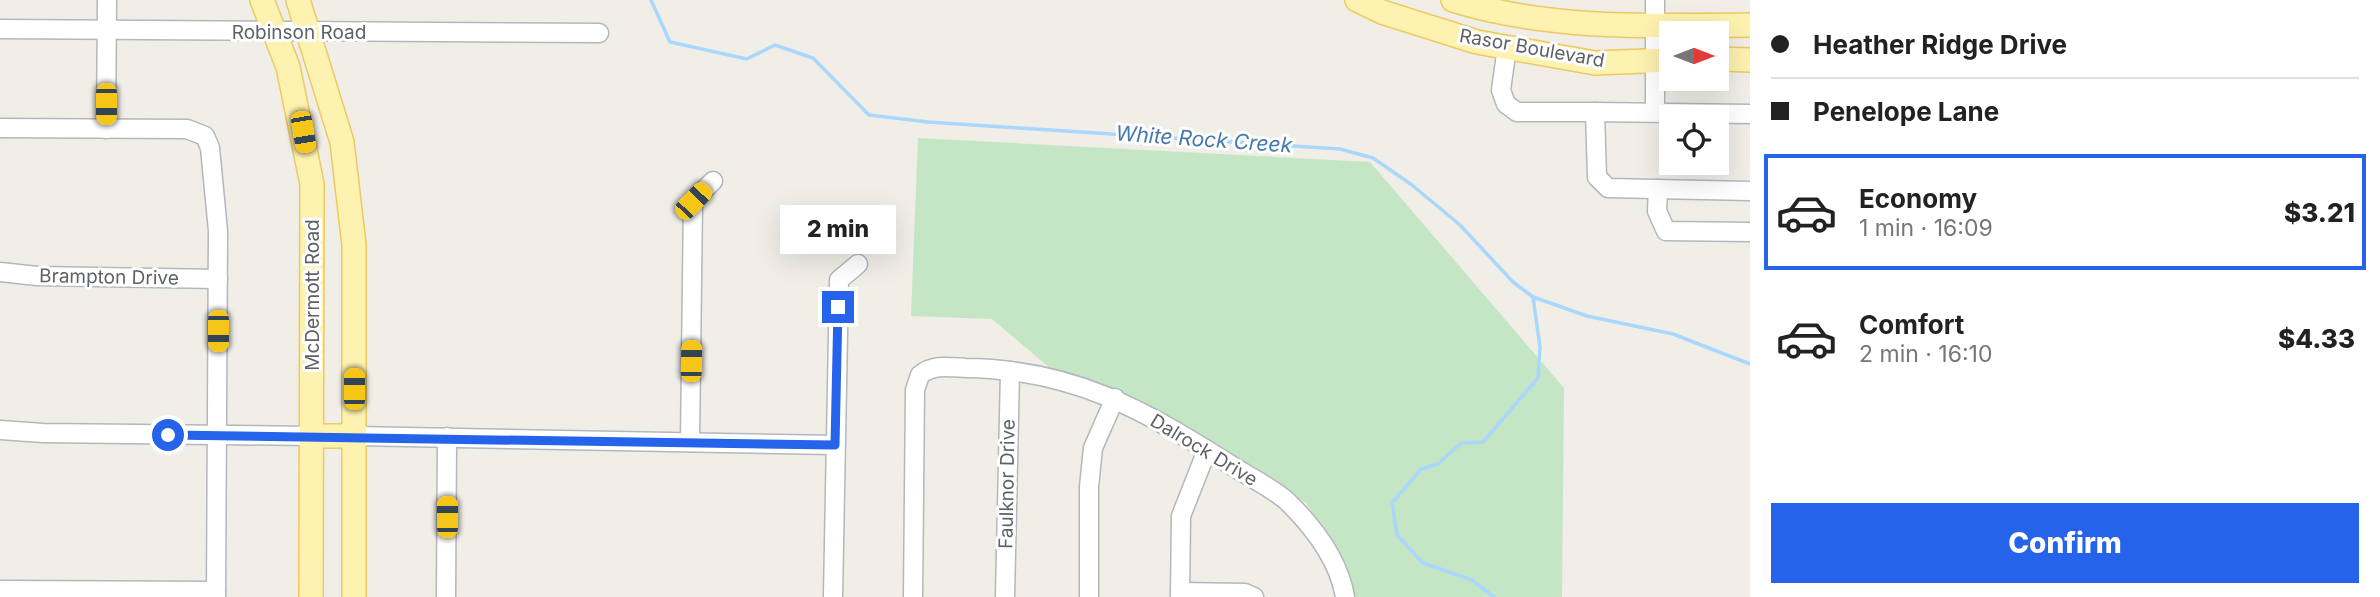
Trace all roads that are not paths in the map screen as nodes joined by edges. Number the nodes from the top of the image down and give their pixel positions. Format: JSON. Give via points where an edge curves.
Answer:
{"nodes":[{"id":1,"x":107,"y":0,"type":"edge"},
{"id":2,"x":262,"y":0,"type":"edge"},
{"id":3,"x":298,"y":0,"type":"edge"},
{"id":4,"x":1357,"y":0,"type":"edge"},
{"id":5,"x":1453,"y":0,"type":"edge"},
{"id":6,"x":1655,"y":0,"type":"edge"},
{"id":7,"x":1655,"y":25,"type":"junction"},
{"id":8,"x":1750,"y":25,"type":"edge"},
{"id":9,"x":0,"y":29,"type":"edge"},
{"id":10,"x":106,"y":30,"type":"junction"},
{"id":11,"x":276,"y":32,"type":"junction"},
{"id":12,"x":309,"y":33,"type":"junction"},
{"id":13,"x":599,"y":33,"type":"dead end"},
{"id":14,"x":1659,"y":41,"type":"edge"},
{"id":15,"x":1507,"y":47,"type":"junction"},
{"id":16,"x":1729,"y":59,"type":"edge"},
{"id":17,"x":1659,"y":60,"type":"edge"},
{"id":18,"x":1750,"y":60,"type":"edge"},
{"id":19,"x":1659,"y":91,"type":"edge"},
{"id":20,"x":1595,"y":112,"type":"junction"},
{"id":21,"x":1656,"y":112,"type":"junction"},
{"id":22,"x":1750,"y":114,"type":"edge"},
{"id":23,"x":0,"y":128,"type":"edge"},
{"id":24,"x":106,"y":129,"type":"junction"},
{"id":25,"x":713,"y":181,"type":"dead end"},
{"id":26,"x":1658,"y":189,"type":"junction"},
{"id":27,"x":1750,"y":191,"type":"edge"},
{"id":28,"x":1750,"y":232,"type":"edge"},
{"id":29,"x":858,"y":264,"type":"dead end"},
{"id":30,"x":0,"y":272,"type":"edge"},
{"id":31,"x":219,"y":279,"type":"junction"},
{"id":32,"x":1010,"y":371,"type":"junction"},
{"id":33,"x":1115,"y":398,"type":"junction"},
{"id":34,"x":0,"y":430,"type":"edge"},
{"id":35,"x":218,"y":435,"type":"junction"},
{"id":36,"x":312,"y":436,"type":"junction"},
{"id":37,"x":354,"y":436,"type":"junction"},
{"id":38,"x":447,"y":437,"type":"junction"},
{"id":39,"x":690,"y":442,"type":"junction"},
{"id":40,"x":835,"y":445,"type":"junction"},
{"id":41,"x":1207,"y":450,"type":"junction"},
{"id":42,"x":0,"y":590,"type":"edge"},
{"id":43,"x":216,"y":594,"type":"edge"},
{"id":44,"x":1180,"y":595,"type":"edge"},
{"id":45,"x":311,"y":597,"type":"edge"},
{"id":46,"x":354,"y":597,"type":"edge"},
{"id":47,"x":446,"y":597,"type":"edge"},
{"id":48,"x":833,"y":597,"type":"edge"},
{"id":49,"x":913,"y":597,"type":"edge"},
{"id":50,"x":1005,"y":597,"type":"edge"},
{"id":51,"x":1088,"y":597,"type":"edge"},
{"id":52,"x":1254,"y":597,"type":"edge"},
{"id":53,"x":1345,"y":597,"type":"edge"}],
"edges":[{"from":1,"to":10,"type":"street"},
{"from":2,"to":11,"type":"main road","name":"McDermott Road"},
{"from":3,"to":12,"type":"main road","name":"McDermott Road"},
{"from":4,"to":15,"type":"main road","name":"Rasor Boulevard","via":[[1477,42]]},
{"from":5,"to":7,"type":"main road","name":"Rasor Boulevard","via":[[1488,11],[1590,25]]},
{"from":6,"to":7,"type":"street"},
{"from":7,"to":8,"type":"main road","name":"Rasor Boulevard"},
{"from":7,"to":14,"type":"street"},
{"from":9,"to":10,"type":"street","name":"Robinson Road"},
{"from":10,"to":11,"type":"street","name":"Robinson Road"},
{"from":10,"to":24,"type":"street"},
{"from":11,"to":12,"type":"street","name":"Robinson Road"},
{"from":11,"to":36,"type":"main road","name":"McDermott Road","via":[[299,106],[312,184]]},
{"from":12,"to":13,"type":"street","name":"Robinson Road"},
{"from":12,"to":37,"type":"main road","name":"McDermott Road","via":[[342,142],[349,194],[354,245]]},
{"from":15,"to":17,"type":"main road","name":"Rasor Boulevard","via":[[1595,63]]},
{"from":15,"to":20,"type":"street","via":[[1501,90],[1506,104],[1517,112]]},
{"from":16,"to":18,"type":"main road"},
{"from":19,"to":21,"type":"street"},
{"from":20,"to":21,"type":"street"},
{"from":20,"to":26,"type":"street","via":[[1597,177],[1608,188]]},
{"from":21,"to":22,"type":"street"},
{"from":23,"to":24,"type":"street"},
{"from":24,"to":31,"type":"street","via":[[187,130],[205,136],[217,195]]},
{"from":25,"to":39,"type":"street","via":[[693,201]]},
{"from":26,"to":27,"type":"street"},
{"from":26,"to":28,"type":"street","via":[[1657,211],[1666,231]]},
{"from":29,"to":40,"type":"street","via":[[839,280]]},
{"from":30,"to":31,"type":"street","name":"Brampton Drive"},
{"from":31,"to":35,"type":"street"},
{"from":32,"to":33,"type":"street","name":"Dalrock Drive","via":[[1080,385]]},
{"from":32,"to":49,"type":"street","name":"Dalrock Drive","via":[[940,367],[924,372],[916,383]]},
{"from":32,"to":50,"type":"street","name":"Faulknor Drive"},
{"from":33,"to":41,"type":"street","name":"Dalrock Drive"},
{"from":33,"to":51,"type":"street","via":[[1093,448]]},
{"from":34,"to":35,"type":"street"},
{"from":35,"to":36,"type":"street"},
{"from":35,"to":43,"type":"street"},
{"from":36,"to":37,"type":"main road"},
{"from":36,"to":45,"type":"main road","name":"McDermott Road"},
{"from":37,"to":38,"type":"street"},
{"from":37,"to":46,"type":"main road","name":"McDermott Road"},
{"from":38,"to":39,"type":"street"},
{"from":38,"to":47,"type":"street"},
{"from":39,"to":40,"type":"street"},
{"from":40,"to":48,"type":"street"},
{"from":41,"to":44,"type":"street","via":[[1181,516]]},
{"from":41,"to":53,"type":"street","name":"Dalrock Drive","via":[[1287,501],[1337,567]]},
{"from":42,"to":43,"type":"street"},
{"from":44,"to":52,"type":"street","via":[[1245,593]]}]}
